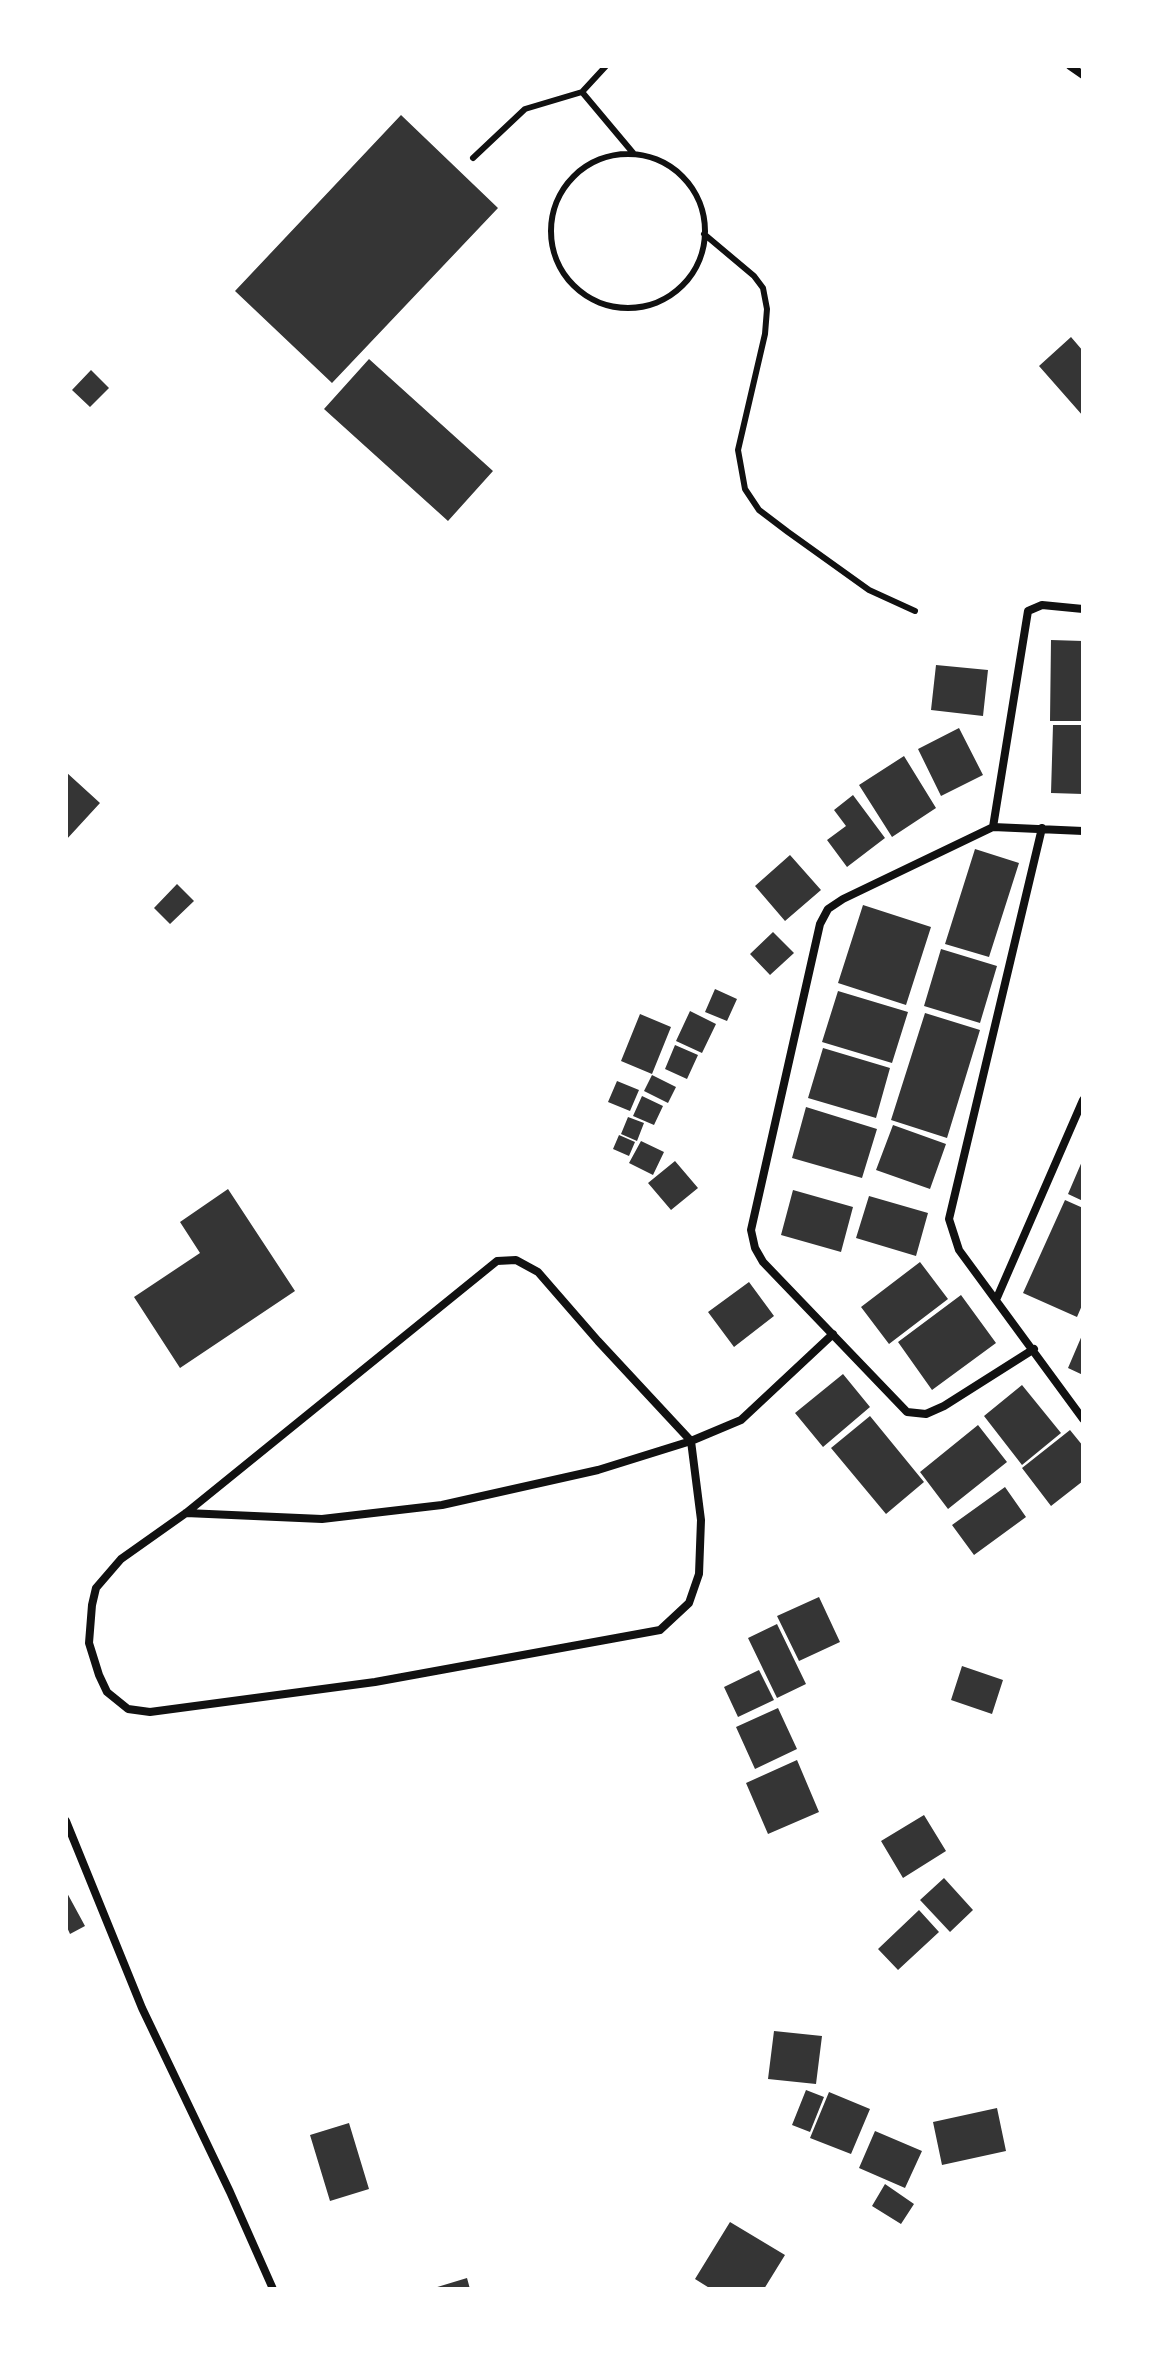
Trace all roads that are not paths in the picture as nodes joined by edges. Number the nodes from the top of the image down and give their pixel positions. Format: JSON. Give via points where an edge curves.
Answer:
{"nodes":[{"id":1,"x":606,"y":66,"type":"edge"},
{"id":2,"x":1070,"y":66,"type":"edge"},
{"id":3,"x":1083,"y":75,"type":"edge"},
{"id":4,"x":582,"y":92,"type":"junction"},
{"id":5,"x":634,"y":154,"type":"junction"},
{"id":6,"x":473,"y":158,"type":"dead end"},
{"id":7,"x":704,"y":234,"type":"junction"},
{"id":8,"x":1083,"y":609,"type":"edge"},
{"id":9,"x":915,"y":611,"type":"dead end"},
{"id":10,"x":993,"y":827,"type":"junction"},
{"id":11,"x":1042,"y":828,"type":"junction"},
{"id":12,"x":1083,"y":831,"type":"edge"},
{"id":13,"x":1083,"y":1100,"type":"edge"},
{"id":14,"x":996,"y":1300,"type":"junction"},
{"id":15,"x":833,"y":1334,"type":"junction"},
{"id":16,"x":1034,"y":1349,"type":"junction"},
{"id":17,"x":1083,"y":1419,"type":"edge"},
{"id":18,"x":691,"y":1441,"type":"junction"},
{"id":19,"x":186,"y":1513,"type":"junction"},
{"id":20,"x":66,"y":1821,"type":"edge"},
{"id":21,"x":273,"y":2289,"type":"edge"}],
"edges":[{"from":1,"to":4,"type":"lane"},
{"from":2,"to":3,"type":"street"},
{"from":4,"to":5,"type":"lane"},
{"from":4,"to":6,"type":"lane","via":[[525,109]]},
{"from":5,"to":7,"type":"lane","via":[[660,161],[682,176],[698,198]]},
{"from":5,"to":7,"type":"lane","via":[[607,157],[583,168],[564,187],[553,212],[551,239],[558,265],[574,287],[595,302],[621,309],[648,306],[672,295],[691,276],[703,251]]},
{"from":7,"to":9,"type":"lane","via":[[754,276],[767,309],[738,450],[745,489],[759,510],[788,532],[869,590]]},
{"from":8,"to":10,"type":"street","via":[[1042,605],[1028,611]]},
{"from":10,"to":11,"type":"street"},
{"from":10,"to":15,"type":"street","via":[[843,899],[828,909],[820,924],[751,1230],[763,1262]]},
{"from":11,"to":12,"type":"street"},
{"from":11,"to":14,"type":"street","via":[[949,1219],[959,1250]]},
{"from":13,"to":14,"type":"street"},
{"from":14,"to":16,"type":"street"},
{"from":15,"to":16,"type":"street","via":[[907,1412],[926,1414]]},
{"from":15,"to":18,"type":"street","via":[[741,1420]]},
{"from":16,"to":17,"type":"street"},
{"from":18,"to":19,"type":"street","via":[[598,1470],[442,1505],[322,1519]]},
{"from":18,"to":19,"type":"street","via":[[538,1272],[516,1260],[497,1261]]},
{"from":18,"to":19,"type":"street","via":[[701,1520],[699,1574],[689,1603],[660,1630],[375,1682],[150,1712],[128,1709],[107,1692],[89,1643],[96,1588],[121,1559]]},
{"from":20,"to":21,"type":"street","via":[[142,2008]]}]}
